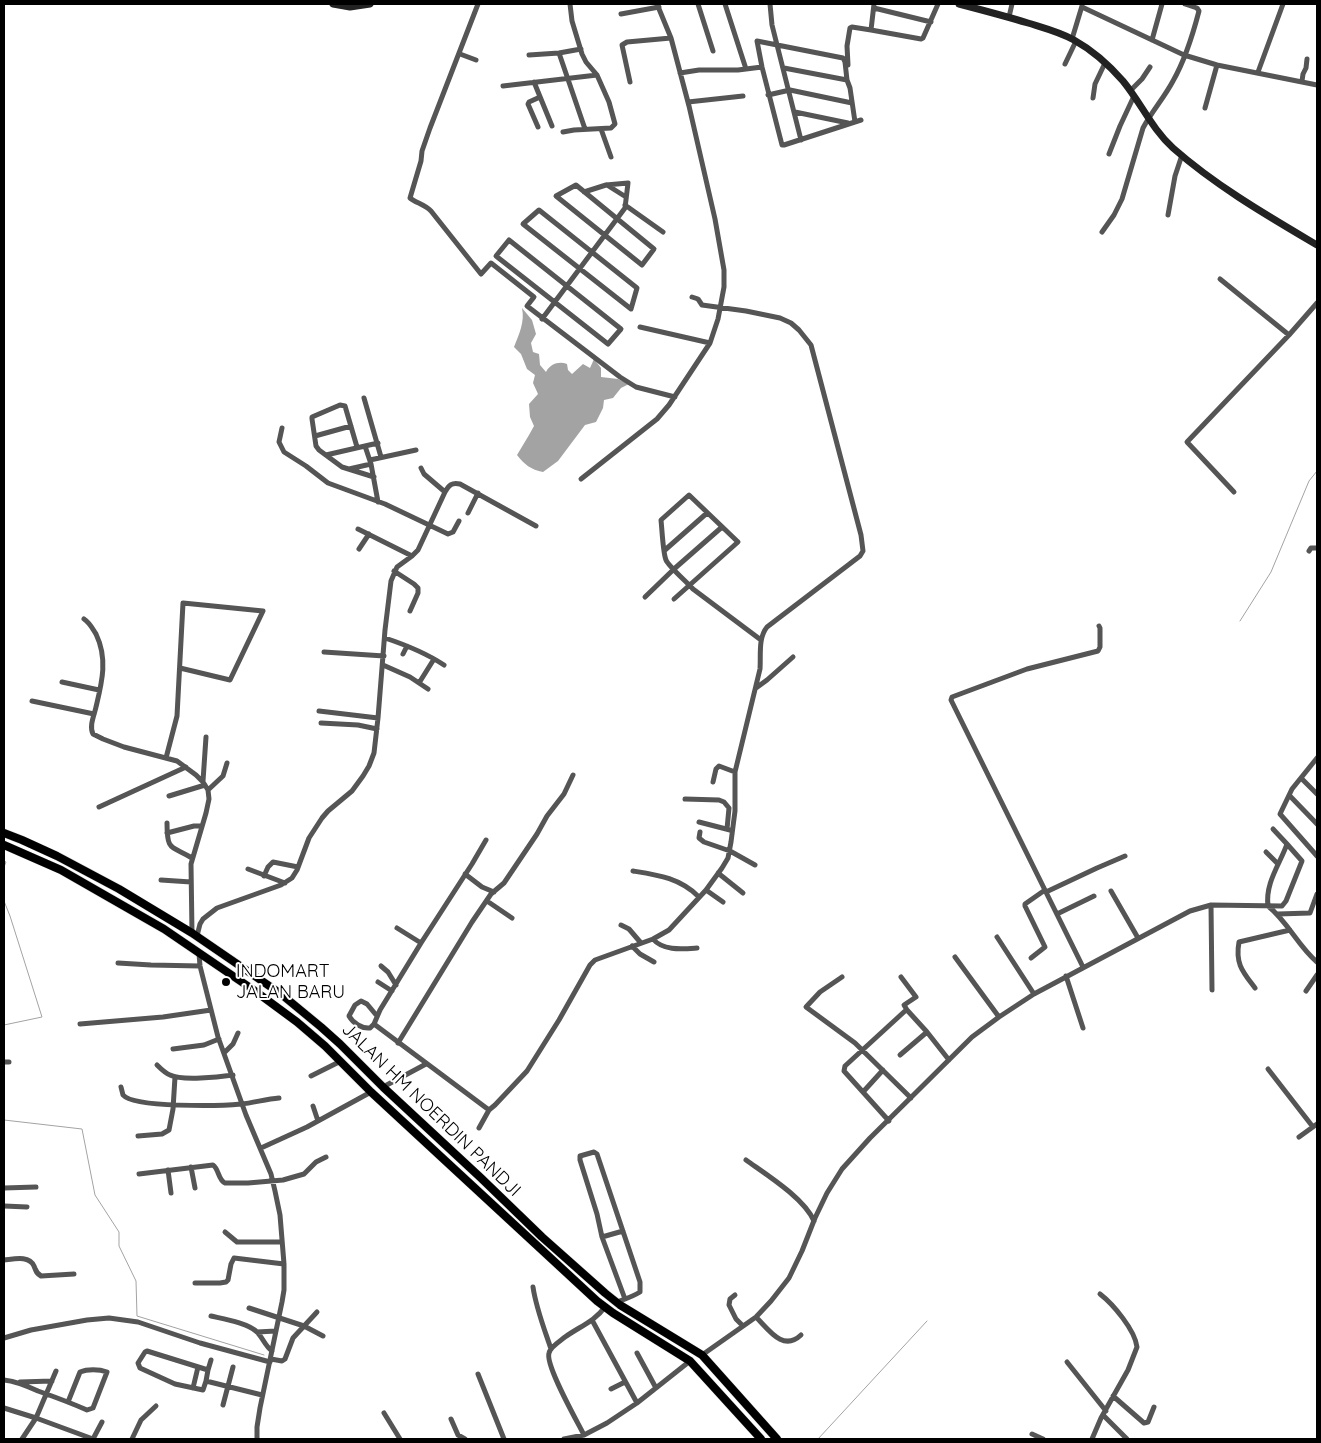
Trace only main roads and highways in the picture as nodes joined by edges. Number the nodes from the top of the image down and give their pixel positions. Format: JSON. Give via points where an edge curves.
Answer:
{"nodes":[{"id":1,"x":333,"y":4,"type":"edge"},
{"id":2,"x":370,"y":4,"type":"edge"},
{"id":3,"x":959,"y":4,"type":"edge"},
{"id":4,"x":1317,"y":246,"type":"edge"},
{"id":5,"x":4,"y":833,"type":"edge"},
{"id":6,"x":4,"y":845,"type":"edge"},
{"id":7,"x":170,"y":919,"type":"junction"},
{"id":8,"x":164,"y":929,"type":"junction"},
{"id":9,"x":761,"y":1439,"type":"edge"},
{"id":10,"x":777,"y":1439,"type":"edge"}],
"edges":[{"from":1,"to":2,"type":"main road","via":[[350,7]]},
{"from":3,"to":4,"type":"main road","via":[[1052,30],[1089,50],[1119,77],[1148,119],[1182,155],[1238,196]]},
{"from":5,"to":7,"type":"main road","name":"JALAN HM NOERDIN PANDJI","via":[[57,856]]},
{"from":6,"to":8,"type":"main road","name":"JALAN HM NOERDIN PANDJI","via":[[61,870]]},
{"from":7,"to":8,"type":"main road"},
{"from":7,"to":10,"type":"main road","name":"JALAN HM NOERDIN PANDJI","via":[[304,1013],[542,1238],[621,1301],[702,1355]]},
{"from":8,"to":9,"type":"main road","name":"JALAN HM NOERDIN PANDJI","via":[[297,1022],[325,1046],[334,1064],[371,1092],[606,1307],[690,1361]]}]}
